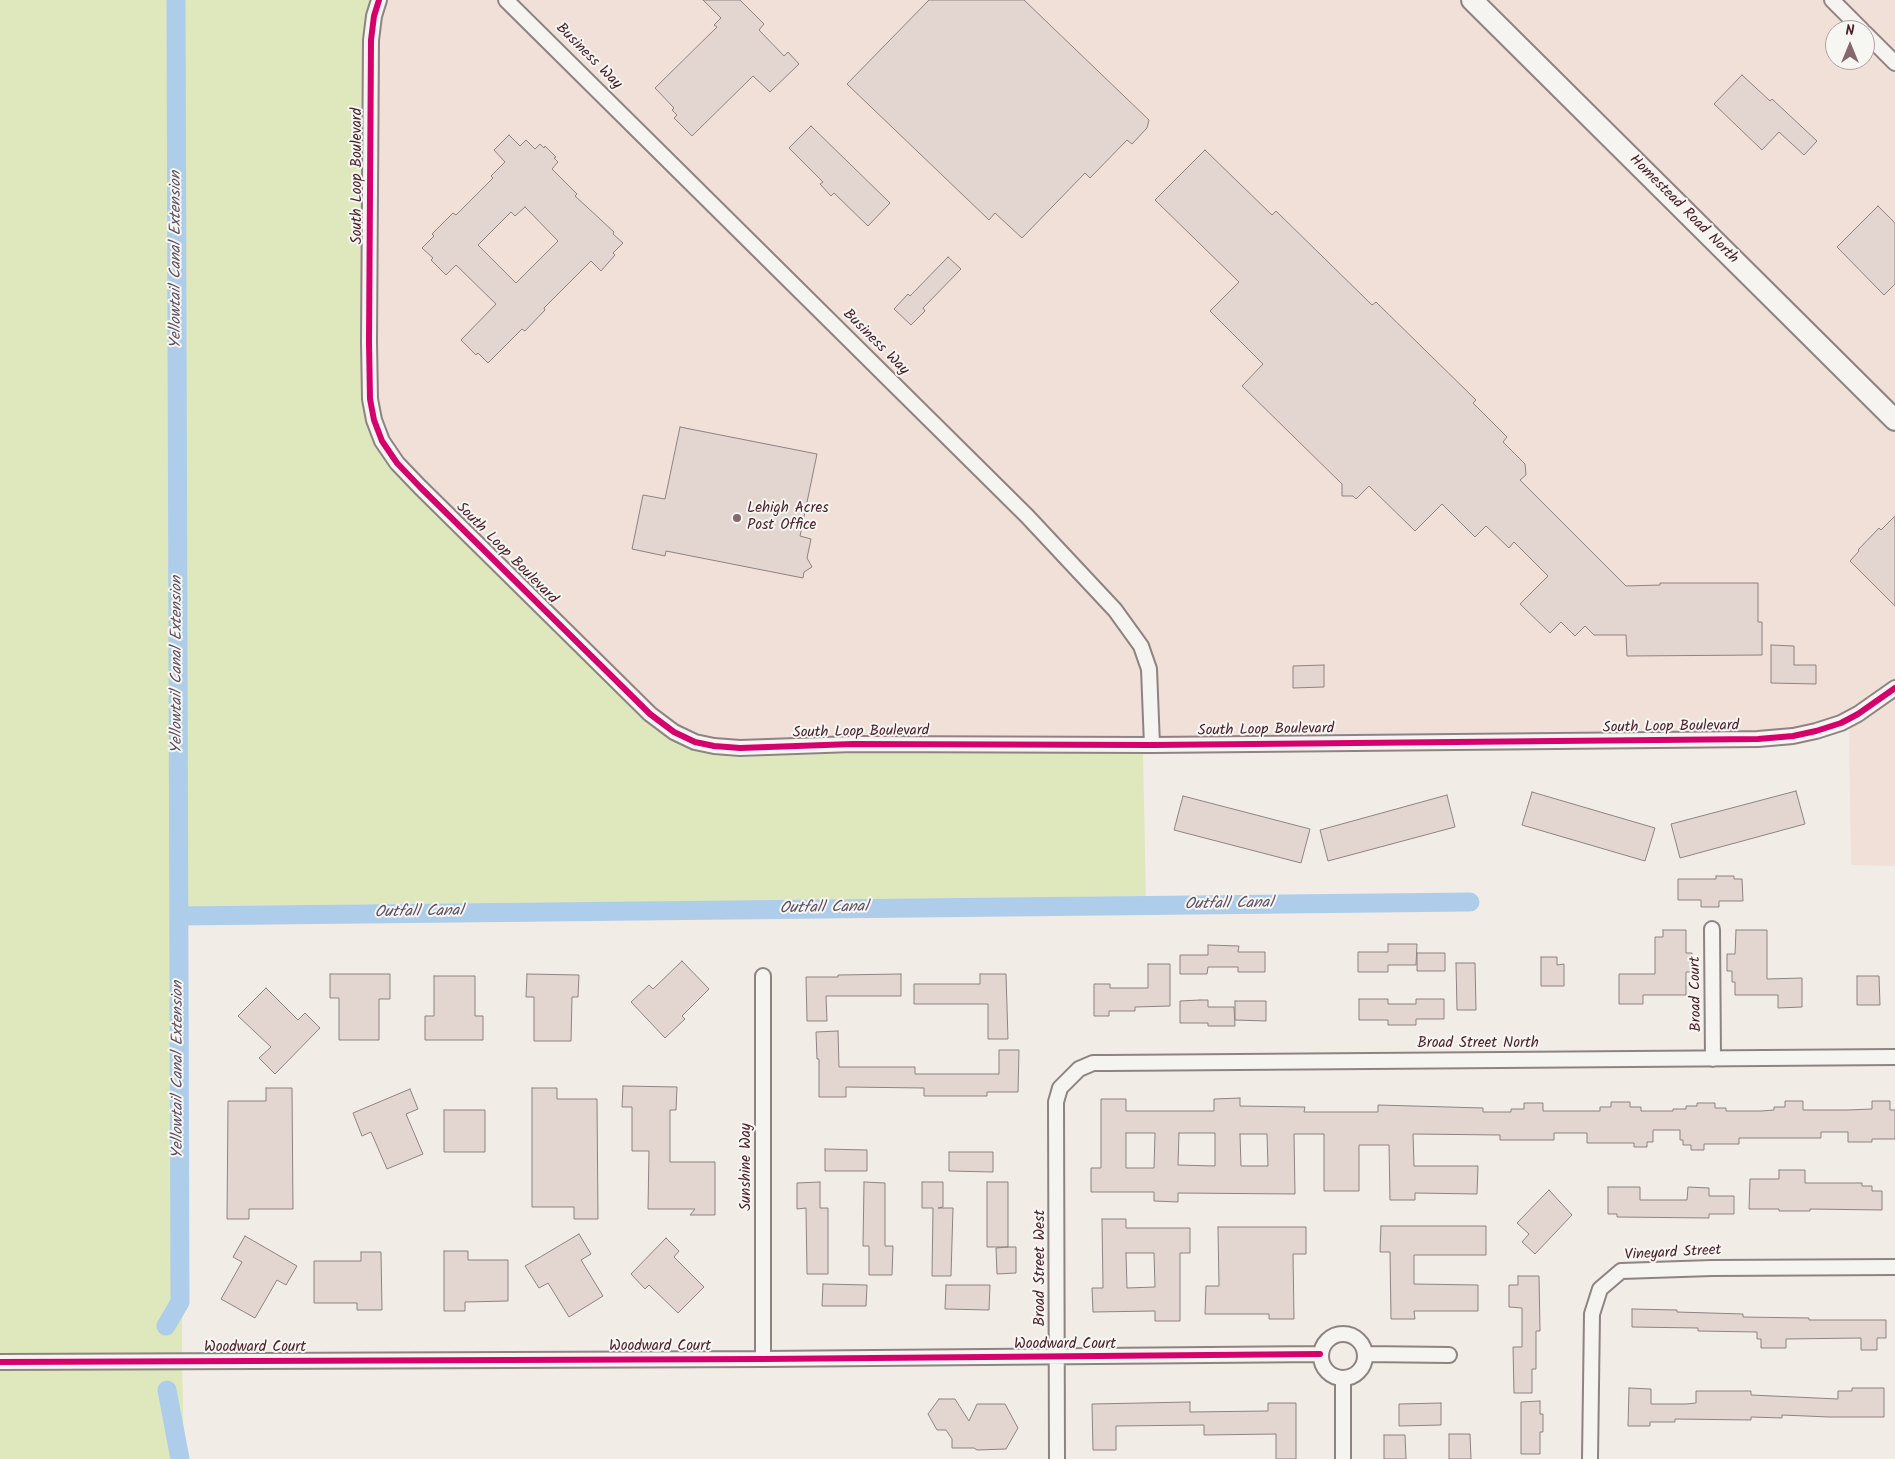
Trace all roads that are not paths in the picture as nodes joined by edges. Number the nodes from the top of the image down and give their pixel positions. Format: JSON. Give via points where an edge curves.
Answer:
{"nodes":[{"id":1,"x":379,"y":0,"type":"edge"},
{"id":2,"x":506,"y":0,"type":"edge"},
{"id":3,"x":1472,"y":0,"type":"edge"},
{"id":4,"x":1832,"y":0,"type":"edge"},
{"id":5,"x":1852,"y":20,"type":"edge"},
{"id":6,"x":1875,"y":43,"type":"edge"},
{"id":7,"x":1895,"y":63,"type":"edge"},
{"id":8,"x":1895,"y":420,"type":"edge"},
{"id":9,"x":1895,"y":688,"type":"edge"},
{"id":10,"x":1152,"y":745,"type":"junction"},
{"id":11,"x":1712,"y":929,"type":"dead end"},
{"id":12,"x":763,"y":976,"type":"dead end"},
{"id":13,"x":1895,"y":1057,"type":"edge"},
{"id":14,"x":1714,"y":1058,"type":"junction"},
{"id":15,"x":1068,"y":1080,"type":"joint"},
{"id":16,"x":1895,"y":1267,"type":"edge"},
{"id":17,"x":1320,"y":1354,"type":"junction"},
{"id":18,"x":1365,"y":1354,"type":"junction"},
{"id":19,"x":1450,"y":1355,"type":"dead end"},
{"id":20,"x":1058,"y":1357,"type":"junction"},
{"id":21,"x":762,"y":1359,"type":"junction"},
{"id":22,"x":0,"y":1362,"type":"edge"},
{"id":23,"x":1343,"y":1378,"type":"junction"},
{"id":24,"x":1057,"y":1459,"type":"edge"},
{"id":25,"x":1343,"y":1459,"type":"edge"},
{"id":26,"x":1590,"y":1459,"type":"edge"}],
"edges":[{"from":1,"to":10,"type":"street","name":"South Loop Boulevard","via":[[371,50],[369,342],[370,399],[374,420],[382,441],[403,469],[650,714],[674,732],[695,742],[740,748],[853,744]]},
{"from":2,"to":10,"type":"street","name":"Business Way","via":[[1027,516],[1115,610],[1141,646],[1149,669]]},
{"from":3,"to":8,"type":"main road","name":"Homestead Road North"},
{"from":4,"to":5,"type":"street"},
{"from":6,"to":7,"type":"street"},
{"from":9,"to":10,"type":"street","name":"South Loop Boulevard","via":[[1840,723],[1793,736],[1758,739]]},
{"from":11,"to":14,"type":"street","name":"Broad Court"},
{"from":12,"to":21,"type":"street","name":"Sunshine Way"},
{"from":13,"to":14,"type":"street","name":"Broad Street North"},
{"from":14,"to":15,"type":"street","name":"Broad Street North","via":[[1093,1063],[1079,1069]]},
{"from":15,"to":20,"type":"street","name":"Broad Street West","via":[[1060,1088],[1056,1102]]},
{"from":16,"to":26,"type":"street","name":"Vineyard Street","via":[[1620,1271],[1600,1289],[1592,1314]]},
{"from":17,"to":18,"type":"street","via":[[1326,1341],[1338,1334],[1353,1336]]},
{"from":17,"to":20,"type":"street","name":"Woodward Court"},
{"from":17,"to":23,"type":"street","via":[[1329,1374]]},
{"from":18,"to":19,"type":"street"},
{"from":18,"to":23,"type":"street","via":[[1362,1368]]},
{"from":20,"to":21,"type":"street","name":"Woodward Court"},
{"from":20,"to":24,"type":"street","name":"Broad Street West"},
{"from":21,"to":22,"type":"street","name":"Woodward Court"},
{"from":23,"to":25,"type":"street"}]}
